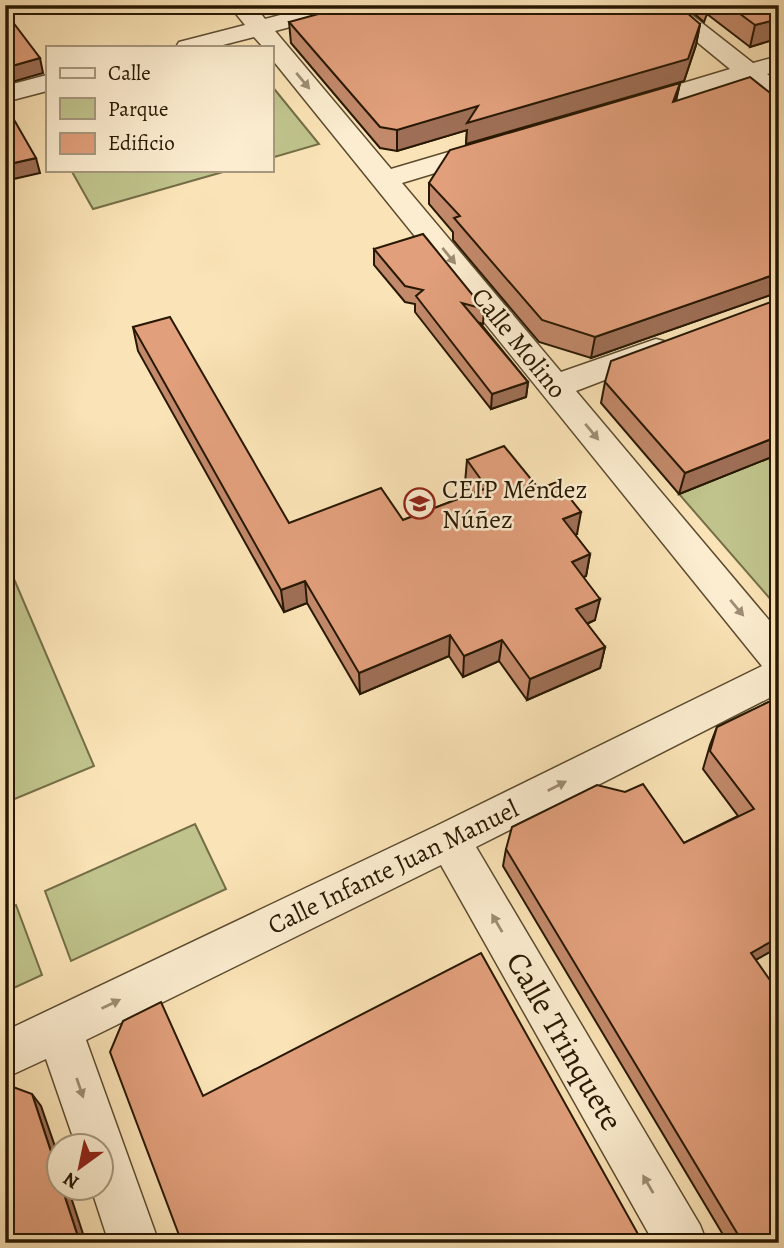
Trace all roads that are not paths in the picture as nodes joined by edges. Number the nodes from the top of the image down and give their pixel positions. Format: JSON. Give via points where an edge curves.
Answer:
{"nodes":[{"id":1,"x":346,"y":5,"type":"edge"},
{"id":2,"x":664,"y":5,"type":"edge"},
{"id":3,"x":250,"y":17,"type":"edge"},
{"id":4,"x":190,"y":46,"type":"edge"},
{"id":5,"x":779,"y":63,"type":"edge"},
{"id":6,"x":750,"y":72,"type":"junction"},
{"id":7,"x":46,"y":83,"type":"edge"},
{"id":8,"x":5,"y":94,"type":"edge"},
{"id":9,"x":779,"y":96,"type":"edge"},
{"id":10,"x":611,"y":113,"type":"edge"},
{"id":11,"x":518,"y":140,"type":"edge"},
{"id":12,"x":386,"y":178,"type":"junction"},
{"id":13,"x":679,"y":341,"type":"edge"},
{"id":14,"x":554,"y":387,"type":"junction"},
{"id":15,"x":779,"y":659,"type":"edge"},
{"id":16,"x":779,"y":676,"type":"edge"},
{"id":17,"x":449,"y":840,"type":"junction"},
{"id":18,"x":59,"y":1029,"type":"junction"},
{"id":19,"x":5,"y":1055,"type":"edge"},
{"id":20,"x":95,"y":1132,"type":"edge"},
{"id":21,"x":116,"y":1191,"type":"edge"},
{"id":22,"x":134,"y":1243,"type":"edge"},
{"id":23,"x":682,"y":1243,"type":"edge"}],
"edges":[{"from":1,"to":3,"type":"street"},
{"from":2,"to":6,"type":"street"},
{"from":3,"to":4,"type":"street"},
{"from":3,"to":12,"type":"street","name":"Calle Molino","one_way":true},
{"from":5,"to":6,"type":"street"},
{"from":6,"to":9,"type":"street"},
{"from":6,"to":10,"type":"street"},
{"from":7,"to":8,"type":"street"},
{"from":11,"to":12,"type":"street"},
{"from":12,"to":14,"type":"street","name":"Calle Molino","one_way":true},
{"from":13,"to":14,"type":"street"},
{"from":14,"to":15,"type":"street","name":"Calle Molino","one_way":true},
{"from":17,"to":16,"type":"street","name":"Calle Infante Juan Manuel","one_way":true},
{"from":18,"to":17,"type":"street","name":"Calle Infante Juan Manuel","one_way":true},
{"from":23,"to":17,"type":"street","name":"Calle Trinquete","one_way":true},
{"from":18,"to":19,"type":"street","name":"Calle Infante Juan Manuel"},
{"from":18,"to":20,"type":"street","one_way":true},
{"from":21,"to":22,"type":"street"}]}
